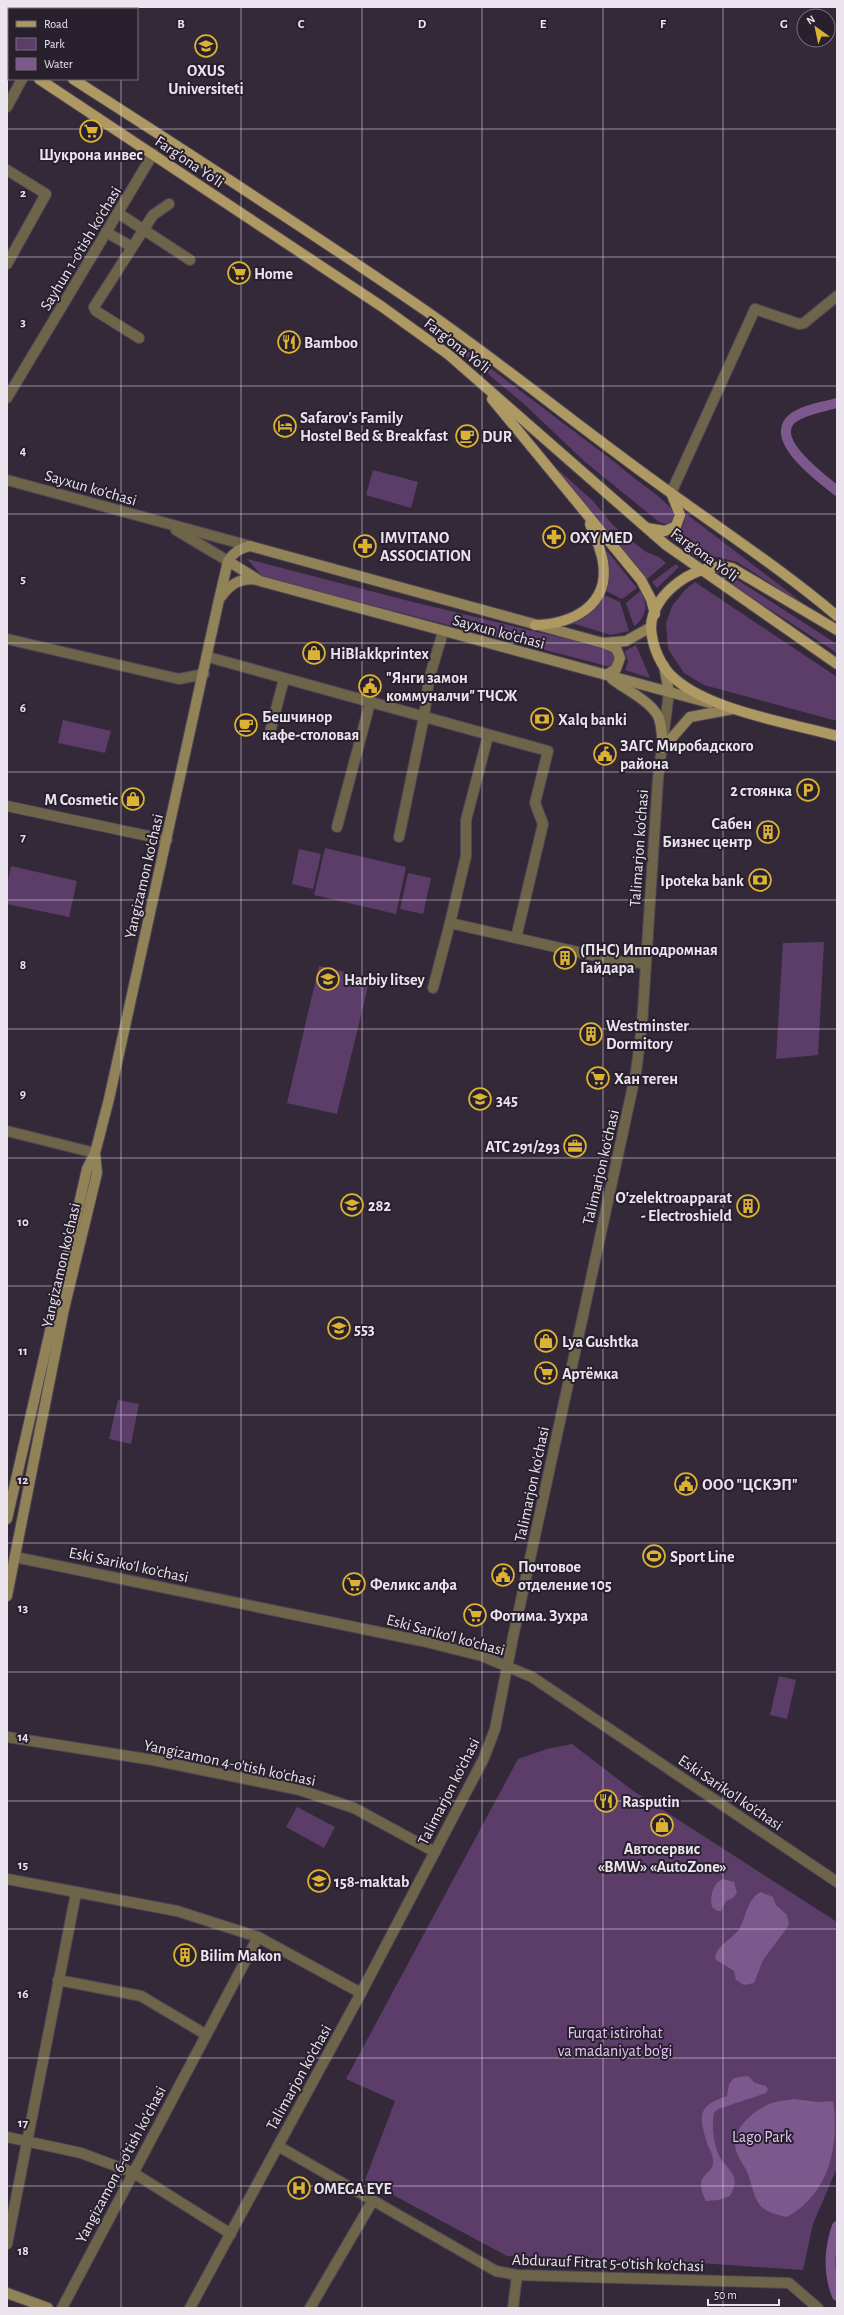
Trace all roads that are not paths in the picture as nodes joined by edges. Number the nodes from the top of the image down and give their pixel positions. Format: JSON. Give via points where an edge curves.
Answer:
{"nodes":[{"id":1,"x":21,"y":80,"type":"edge"},
{"id":2,"x":41,"y":80,"type":"edge"},
{"id":3,"x":75,"y":80,"type":"edge"},
{"id":4,"x":7,"y":106,"type":"edge"},
{"id":5,"x":153,"y":154,"type":"junction"},
{"id":6,"x":7,"y":170,"type":"edge"},
{"id":7,"x":169,"y":204,"type":"dead end"},
{"id":8,"x":118,"y":213,"type":"junction"},
{"id":9,"x":144,"y":230,"type":"junction"},
{"id":10,"x":106,"y":232,"type":"junction"},
{"id":11,"x":132,"y":247,"type":"junction"},
{"id":12,"x":190,"y":260,"type":"dead end"},
{"id":13,"x":7,"y":264,"type":"edge"},
{"id":14,"x":837,"y":296,"type":"edge"},
{"id":15,"x":139,"y":338,"type":"dead end"},
{"id":16,"x":472,"y":375,"type":"junction"},
{"id":17,"x":7,"y":398,"type":"edge"},
{"id":18,"x":7,"y":480,"type":"edge"},
{"id":19,"x":671,"y":493,"type":"junction"},
{"id":20,"x":586,"y":515,"type":"junction"},
{"id":21,"x":166,"y":524,"type":"junction"},
{"id":22,"x":642,"y":526,"type":"junction"},
{"id":23,"x":250,"y":546,"type":"junction"},
{"id":24,"x":228,"y":561,"type":"junction"},
{"id":25,"x":699,"y":570,"type":"junction"},
{"id":26,"x":260,"y":581,"type":"junction"},
{"id":27,"x":218,"y":604,"type":"junction"},
{"id":28,"x":655,"y":614,"type":"junction"},
{"id":29,"x":837,"y":616,"type":"edge"},
{"id":30,"x":535,"y":625,"type":"junction"},
{"id":31,"x":651,"y":626,"type":"junction"},
{"id":32,"x":837,"y":630,"type":"edge"},
{"id":33,"x":443,"y":632,"type":"junction"},
{"id":34,"x":7,"y":640,"type":"edge"},
{"id":35,"x":603,"y":643,"type":"junction"},
{"id":36,"x":208,"y":657,"type":"junction"},
{"id":37,"x":837,"y":664,"type":"edge"},
{"id":38,"x":664,"y":666,"type":"junction"},
{"id":39,"x":204,"y":674,"type":"junction"},
{"id":40,"x":606,"y":676,"type":"junction"},
{"id":41,"x":284,"y":679,"type":"junction"},
{"id":42,"x":669,"y":692,"type":"junction"},
{"id":43,"x":370,"y":703,"type":"junction"},
{"id":44,"x":733,"y":709,"type":"junction"},
{"id":45,"x":424,"y":717,"type":"junction"},
{"id":46,"x":270,"y":732,"type":"dead end"},
{"id":47,"x":488,"y":736,"type":"junction"},
{"id":48,"x":837,"y":736,"type":"edge"},
{"id":49,"x":663,"y":748,"type":"junction"},
{"id":50,"x":7,"y":806,"type":"edge"},
{"id":51,"x":338,"y":827,"type":"dead end"},
{"id":52,"x":399,"y":837,"type":"dead end"},
{"id":53,"x":166,"y":840,"type":"junction"},
{"id":54,"x":450,"y":923,"type":"junction"},
{"id":55,"x":516,"y":938,"type":"junction"},
{"id":56,"x":645,"y":963,"type":"junction"},
{"id":57,"x":434,"y":988,"type":"dead end"},
{"id":58,"x":7,"y":1131,"type":"edge"},
{"id":59,"x":95,"y":1153,"type":"junction"},
{"id":60,"x":7,"y":1519,"type":"edge"},
{"id":61,"x":10,"y":1555,"type":"edge"},
{"id":62,"x":7,"y":1596,"type":"edge"},
{"id":63,"x":507,"y":1665,"type":"junction"},
{"id":64,"x":7,"y":1737,"type":"edge"},
{"id":65,"x":435,"y":1852,"type":"junction"},
{"id":66,"x":7,"y":1879,"type":"edge"},
{"id":67,"x":837,"y":1882,"type":"edge"},
{"id":68,"x":76,"y":1893,"type":"junction"},
{"id":69,"x":258,"y":1936,"type":"junction"},
{"id":70,"x":58,"y":1980,"type":"junction"},
{"id":71,"x":361,"y":1993,"type":"junction"},
{"id":72,"x":205,"y":2034,"type":"junction"},
{"id":73,"x":7,"y":2137,"type":"edge"},
{"id":74,"x":26,"y":2140,"type":"junction"},
{"id":75,"x":278,"y":2146,"type":"junction"},
{"id":76,"x":132,"y":2172,"type":"junction"},
{"id":77,"x":372,"y":2202,"type":"junction"},
{"id":78,"x":231,"y":2234,"type":"junction"},
{"id":79,"x":7,"y":2244,"type":"edge"},
{"id":80,"x":517,"y":2275,"type":"junction"},
{"id":81,"x":7,"y":2293,"type":"edge"},
{"id":82,"x":48,"y":2308,"type":"edge"},
{"id":83,"x":62,"y":2308,"type":"edge"},
{"id":84,"x":190,"y":2308,"type":"edge"},
{"id":85,"x":310,"y":2308,"type":"edge"},
{"id":86,"x":513,"y":2308,"type":"edge"},
{"id":87,"x":818,"y":2308,"type":"edge"}],
"edges":[{"from":1,"to":4,"type":"street"},
{"from":2,"to":5,"type":"main road","name":"Farg'ona Yo'li"},
{"from":3,"to":19,"type":"main road","name":"Farg'ona Yo'li","via":[[426,311]]},
{"from":5,"to":8,"type":"street","name":"Sayhun 1-o'tish ko'chasi"},
{"from":5,"to":16,"type":"main road","name":"Farg'ona Yo'li","via":[[381,306],[449,355]]},
{"from":6,"to":13,"type":"street","via":[[46,194]]},
{"from":7,"to":9,"type":"street","via":[[153,215]]},
{"from":8,"to":9,"type":"street"},
{"from":8,"to":10,"type":"street","name":"Sayhun 1-o'tish ko'chasi"},
{"from":9,"to":11,"type":"street"},
{"from":9,"to":12,"type":"street"},
{"from":10,"to":11,"type":"street"},
{"from":10,"to":17,"type":"street","name":"Sayhun 1-o'tish ko'chasi"},
{"from":11,"to":15,"type":"street","via":[[94,307],[96,311]]},
{"from":14,"to":19,"type":"street","via":[[804,323],[799,324],[755,309]]},
{"from":16,"to":20,"type":"main road"},
{"from":16,"to":22,"type":"main road","name":"Farg'ona Yo'li"},
{"from":18,"to":21,"type":"street","name":"Sayxun ko'chasi"},
{"from":19,"to":22,"type":"main road","via":[[680,515],[676,526],[660,531]]},
{"from":19,"to":29,"type":"main road","name":"Farg'ona Yo'li","via":[[726,530]]},
{"from":20,"to":28,"type":"main road","via":[[644,585]]},
{"from":20,"to":30,"type":"main road","via":[[603,560],[604,578],[601,591],[588,608],[570,620]]},
{"from":21,"to":23,"type":"street","name":"Sayxun ko'chasi"},
{"from":21,"to":24,"type":"street","name":"Sayxun ko'chasi"},
{"from":22,"to":25,"type":"main road","name":"Farg'ona Yo'li"},
{"from":23,"to":24,"type":"main road","via":[[237,551]]},
{"from":23,"to":30,"type":"main road","name":"Sayxun ko'chasi"},
{"from":24,"to":26,"type":"main road","name":"Sayxun ko'chasi"},
{"from":24,"to":27,"type":"main road","name":"Yangizamon ko'chasi"},
{"from":25,"to":28,"type":"main road","via":[[676,584]]},
{"from":25,"to":32,"type":"main road","via":[[715,566],[732,568]]},
{"from":25,"to":37,"type":"main road","name":"Farg'ona Yo'li"},
{"from":26,"to":27,"type":"main road","name":"Yangizamon ko'chasi","via":[[234,582]]},
{"from":26,"to":33,"type":"main road","name":"Sayxun ko'chasi","via":[[326,597]]},
{"from":27,"to":36,"type":"main road","name":"Yangizamon ko'chasi"},
{"from":28,"to":31,"type":"main road"},
{"from":30,"to":35,"type":"main road","name":"Sayxun ko'chasi"},
{"from":31,"to":35,"type":"main road","name":"Sayxun ko'chasi","via":[[626,641]]},
{"from":31,"to":38,"type":"main road","via":[[655,646]]},
{"from":33,"to":40,"type":"main road","name":"Sayxun ko'chasi"},
{"from":33,"to":45,"type":"street","via":[[428,679]]},
{"from":34,"to":39,"type":"street","via":[[179,679]]},
{"from":35,"to":40,"type":"main road","via":[[616,648],[620,658],[616,669]]},
{"from":36,"to":39,"type":"main road","name":"Yangizamon ko'chasi"},
{"from":36,"to":41,"type":"street"},
{"from":38,"to":42,"type":"main road"},
{"from":38,"to":44,"type":"main road","via":[[669,674],[684,686]]},
{"from":39,"to":53,"type":"main road","name":"Yangizamon ko'chasi"},
{"from":40,"to":42,"type":"main road","name":"Sayxun ko'chasi"},
{"from":40,"to":49,"type":"main road","via":[[656,712],[660,722]]},
{"from":41,"to":43,"type":"street"},
{"from":41,"to":46,"type":"street"},
{"from":42,"to":44,"type":"main road","name":"Sayxun ko'chasi"},
{"from":42,"to":49,"type":"street","name":"Talimarjon ko'chasi"},
{"from":43,"to":45,"type":"street"},
{"from":43,"to":51,"type":"street"},
{"from":44,"to":48,"type":"main road","name":"Sayxun ko'chasi"},
{"from":44,"to":49,"type":"main road","via":[[690,717]]},
{"from":45,"to":47,"type":"street"},
{"from":45,"to":52,"type":"street"},
{"from":47,"to":54,"type":"street","via":[[466,820],[466,856]]},
{"from":47,"to":55,"type":"street","via":[[548,751],[535,803],[543,824]]},
{"from":49,"to":56,"type":"street","name":"Talimarjon ko'chasi","via":[[658,778]]},
{"from":50,"to":53,"type":"street"},
{"from":53,"to":59,"type":"main road","name":"Yangizamon ko'chasi"},
{"from":54,"to":55,"type":"street"},
{"from":54,"to":57,"type":"street"},
{"from":55,"to":56,"type":"street","via":[[622,962]]},
{"from":56,"to":63,"type":"street","name":"Talimarjon ko'chasi","via":[[641,1041],[635,1080]]},
{"from":58,"to":59,"type":"street"},
{"from":59,"to":60,"type":"main road","name":"Yangizamon ko'chasi","via":[[86,1169]]},
{"from":59,"to":61,"type":"main road","name":"Yangizamon ko'chasi","via":[[97,1173]]},
{"from":61,"to":62,"type":"main road","name":"Yangizamon ko'chasi"},
{"from":61,"to":63,"type":"street","name":"Eski Sariko'l ko'chasi","via":[[422,1640]]},
{"from":63,"to":65,"type":"street","name":"Talimarjon ko'chasi","via":[[503,1693],[490,1743]]},
{"from":63,"to":67,"type":"street","name":"Eski Sariko'l ko'chasi","via":[[532,1677]]},
{"from":64,"to":65,"type":"street","name":"Yangizamon 4-o'tish ko'chasi","via":[[153,1760],[300,1790],[354,1808]]},
{"from":65,"to":71,"type":"street","name":"Talimarjon ko'chasi"},
{"from":66,"to":68,"type":"street"},
{"from":68,"to":69,"type":"street","via":[[176,1910]]},
{"from":68,"to":70,"type":"street"},
{"from":69,"to":71,"type":"street"},
{"from":69,"to":72,"type":"street","name":"Yangizamon 6-o'tish ko'chasi"},
{"from":70,"to":72,"type":"street","via":[[141,1996]]},
{"from":70,"to":74,"type":"street"},
{"from":71,"to":75,"type":"street","name":"Talimarjon ko'chasi"},
{"from":72,"to":76,"type":"street","name":"Yangizamon 6-o'tish ko'chasi"},
{"from":73,"to":74,"type":"street"},
{"from":74,"to":76,"type":"street","via":[[81,2153]]},
{"from":74,"to":79,"type":"street"},
{"from":75,"to":77,"type":"street","name":"Abdurauf Fitrat 5-o'tish ko'chasi"},
{"from":75,"to":78,"type":"street","name":"Talimarjon ko'chasi"},
{"from":76,"to":78,"type":"street"},
{"from":76,"to":83,"type":"street","name":"Yangizamon 6-o'tish ko'chasi"},
{"from":77,"to":80,"type":"street","name":"Abdurauf Fitrat 5-o'tish ko'chasi","via":[[496,2271]]},
{"from":77,"to":85,"type":"street"},
{"from":78,"to":84,"type":"street","name":"Talimarjon ko'chasi"},
{"from":80,"to":86,"type":"street"},
{"from":80,"to":87,"type":"street","name":"Abdurauf Fitrat 5-o'tish ko'chasi","via":[[789,2283]]},
{"from":81,"to":82,"type":"main road"}]}
